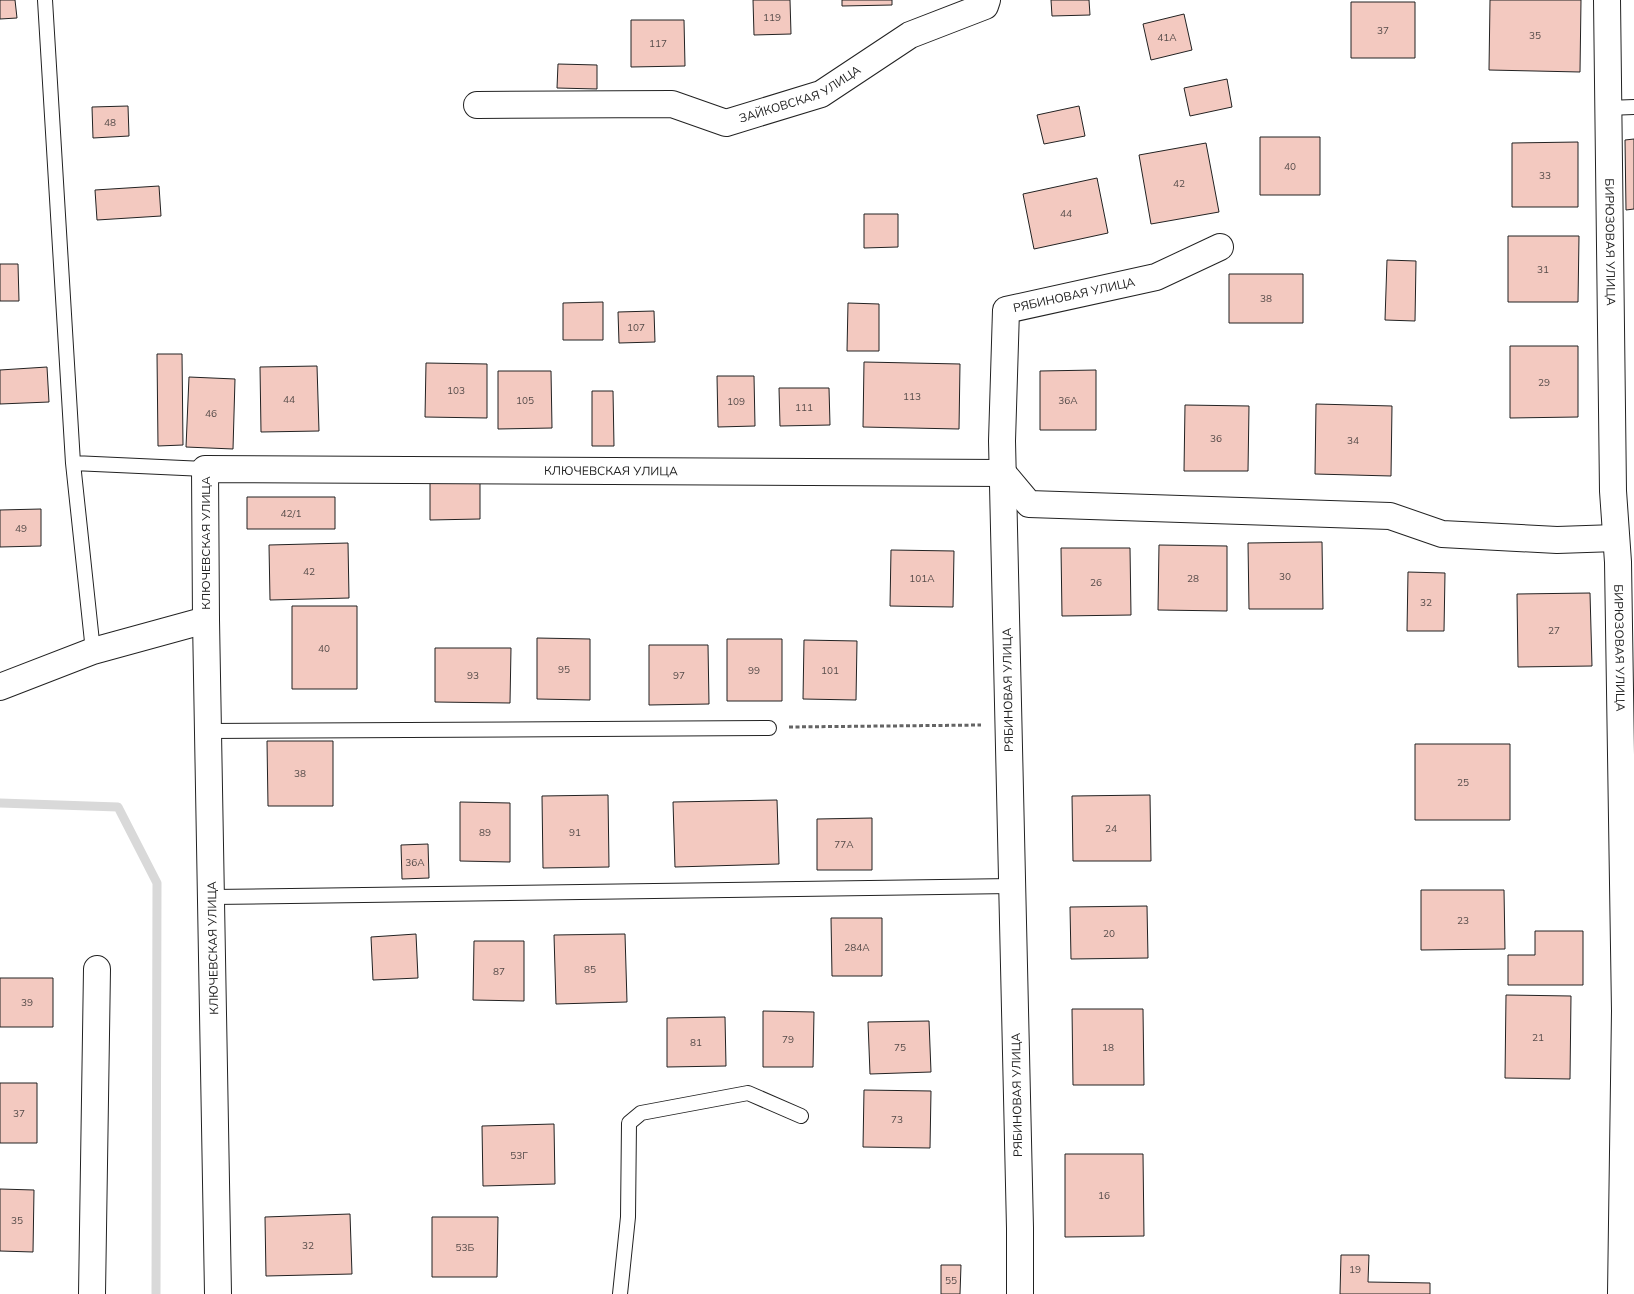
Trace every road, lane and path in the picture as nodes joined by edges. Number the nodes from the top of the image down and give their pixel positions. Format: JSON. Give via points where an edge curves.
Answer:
{"nodes":[{"id":1,"x":45,"y":0,"type":"edge"},
{"id":2,"x":987,"y":0,"type":"edge"},
{"id":3,"x":1607,"y":0,"type":"edge"},
{"id":4,"x":477,"y":105,"type":"dead end"},
{"id":5,"x":1634,"y":107,"type":"edge"},
{"id":6,"x":1607,"y":108,"type":"junction"},
{"id":7,"x":1220,"y":247,"type":"dead end"},
{"id":8,"x":73,"y":463,"type":"junction"},
{"id":9,"x":205,"y":468,"type":"junction"},
{"id":10,"x":1003,"y":473,"type":"junction"},
{"id":11,"x":1623,"y":554,"type":"edge"},
{"id":12,"x":206,"y":620,"type":"junction"},
{"id":13,"x":93,"y":651,"type":"junction"},
{"id":14,"x":0,"y":687,"type":"edge"},
{"id":15,"x":1009,"y":724,"type":"junction"},
{"id":16,"x":769,"y":728,"type":"joint"},
{"id":17,"x":208,"y":731,"type":"junction"},
{"id":18,"x":1012,"y":886,"type":"junction"},
{"id":19,"x":212,"y":897,"type":"junction"},
{"id":20,"x":96,"y":969,"type":"dead end"},
{"id":21,"x":1630,"y":1011,"type":"edge"},
{"id":22,"x":801,"y":1116,"type":"dead end"},
{"id":23,"x":92,"y":1294,"type":"edge"},
{"id":24,"x":218,"y":1294,"type":"edge"},
{"id":25,"x":620,"y":1294,"type":"edge"},
{"id":26,"x":1020,"y":1294,"type":"edge"},
{"id":27,"x":1621,"y":1294,"type":"edge"}],
"edges":[{"from":1,"to":8,"type":"lane"},
{"from":2,"to":4,"type":"street","name":"ЗАЙКОВСКАЯ УЛИЦА","via":[[985,6],[910,35],[821,94],[726,123],[672,104]]},
{"from":3,"to":6,"type":"street","name":"БИРЮЗОВАЯ УЛИЦА"},
{"from":5,"to":6,"type":"lane"},
{"from":6,"to":11,"type":"street","name":"БИРЮЗОВАЯ УЛИЦА","via":[[1613,490]]},
{"from":7,"to":10,"type":"street","name":"РЯБИНОВАЯ УЛИЦА","via":[[1156,277],[1006,310]]},
{"from":8,"to":9,"type":"lane"},
{"from":8,"to":13,"type":"lane"},
{"from":9,"to":10,"type":"street","name":"КЛЮЧЕВСКАЯ УЛИЦА"},
{"from":9,"to":12,"type":"street","name":"КЛЮЧЕВСКАЯ УЛИЦА"},
{"from":10,"to":11,"type":"street","via":[[1030,504],[1390,516],[1442,534],[1556,540]]},
{"from":10,"to":15,"type":"street","name":"РЯБИНОВАЯ УЛИЦА"},
{"from":11,"to":21,"type":"street","name":"БИРЮЗОВАЯ УЛИЦА"},
{"from":12,"to":13,"type":"street"},
{"from":12,"to":17,"type":"street","name":"КЛЮЧЕВСКАЯ УЛИЦА"},
{"from":13,"to":14,"type":"street"},
{"from":15,"to":16,"type":"path"},
{"from":15,"to":18,"type":"street","name":"РЯБИНОВАЯ УЛИЦА"},
{"from":16,"to":17,"type":"lane"},
{"from":17,"to":19,"type":"street","name":"КЛЮЧЕВСКАЯ УЛИЦА"},
{"from":18,"to":19,"type":"lane"},
{"from":18,"to":26,"type":"street","name":"РЯБИНОВАЯ УЛИЦА"},
{"from":19,"to":24,"type":"street","name":"КЛЮЧЕВСКАЯ УЛИЦА"},
{"from":20,"to":23,"type":"street"},
{"from":21,"to":27,"type":"street","name":"БИРЮЗОВАЯ УЛИЦА"},
{"from":22,"to":25,"type":"lane","via":[[748,1093],[641,1113],[628,1123],[628,1217]]}]}
